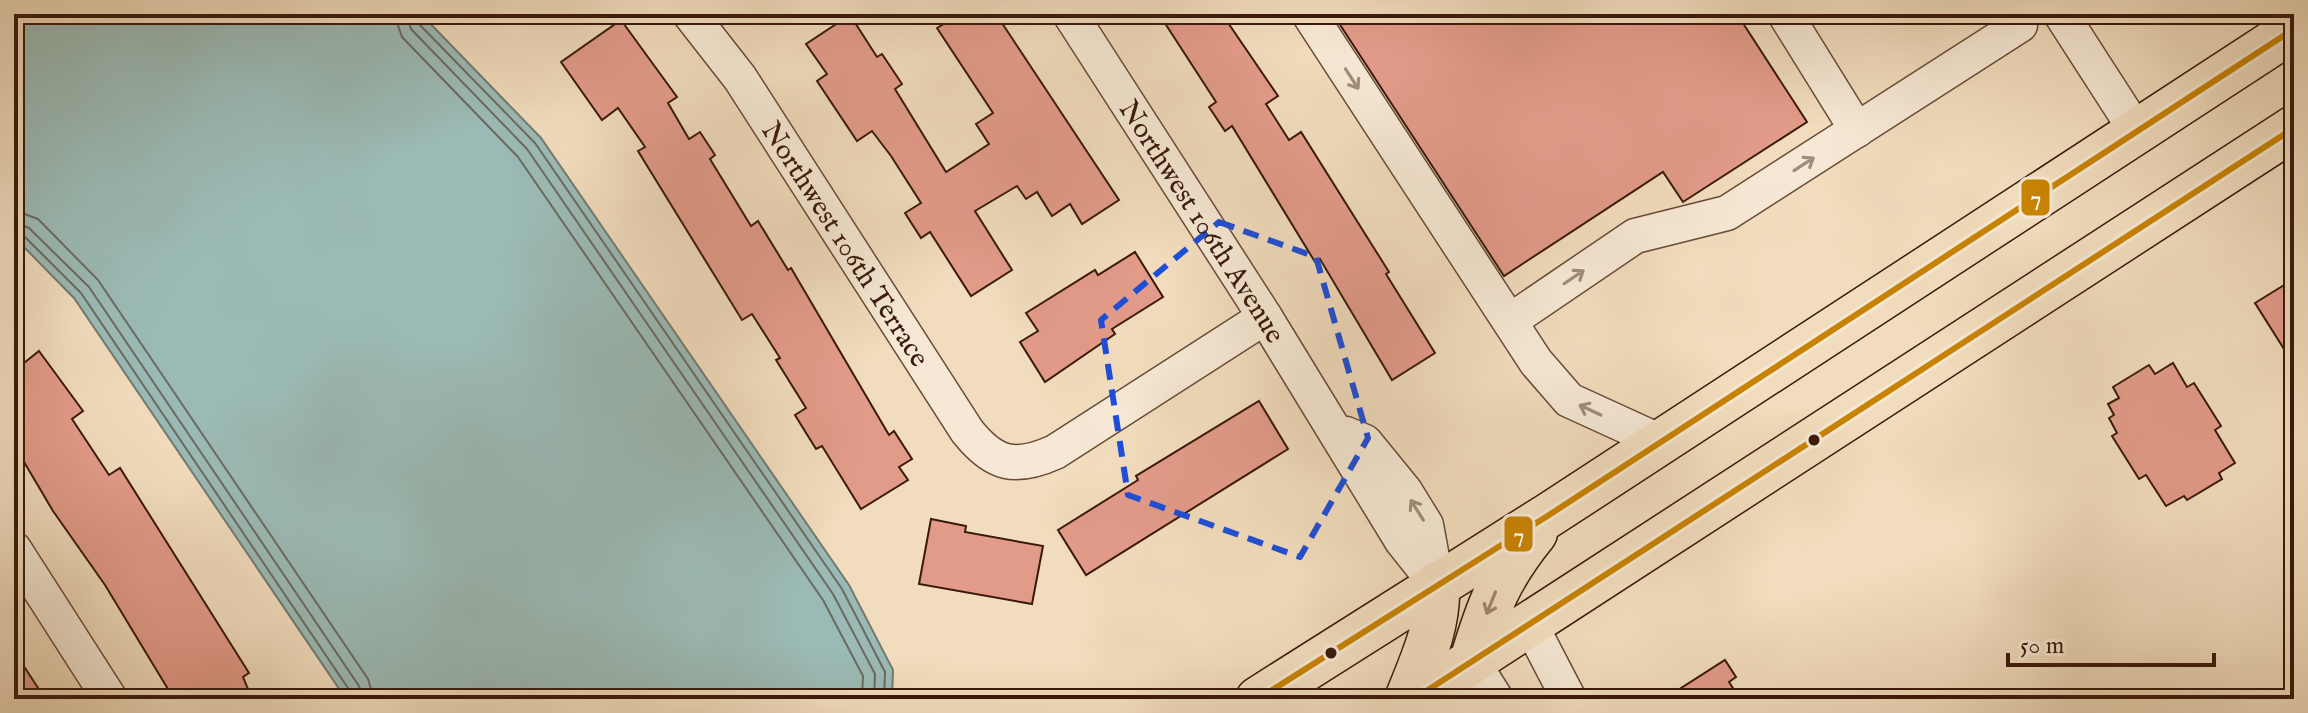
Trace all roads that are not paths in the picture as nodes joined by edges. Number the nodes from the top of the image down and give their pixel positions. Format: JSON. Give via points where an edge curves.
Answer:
{"nodes":[{"id":1,"x":690,"y":14,"type":"edge"},
{"id":2,"x":1070,"y":14,"type":"edge"},
{"id":3,"x":1309,"y":14,"type":"edge"},
{"id":4,"x":1785,"y":14,"type":"edge"},
{"id":5,"x":2061,"y":14,"type":"edge"},
{"id":6,"x":2020,"y":25,"type":"dead end"},
{"id":7,"x":2294,"y":29,"type":"edge"},
{"id":8,"x":2294,"y":128,"type":"edge"},
{"id":9,"x":1857,"y":130,"type":"junction"},
{"id":10,"x":2137,"y":132,"type":"junction"},
{"id":11,"x":1265,"y":317,"type":"junction"},
{"id":12,"x":1510,"y":321,"type":"junction"},
{"id":13,"x":1661,"y":442,"type":"junction"},
{"id":14,"x":1549,"y":515,"type":"junction"},
{"id":15,"x":14,"y":549,"type":"edge"},
{"id":16,"x":1437,"y":585,"type":"junction"},
{"id":17,"x":1530,"y":624,"type":"junction"},
{"id":18,"x":1472,"y":661,"type":"junction"},
{"id":19,"x":110,"y":699,"type":"edge"},
{"id":20,"x":1258,"y":699,"type":"edge"},
{"id":21,"x":1407,"y":699,"type":"edge"},
{"id":22,"x":1414,"y":699,"type":"edge"},
{"id":23,"x":1496,"y":699,"type":"edge"},
{"id":24,"x":1569,"y":699,"type":"edge"}],
"edges":[{"from":1,"to":11,"type":"street","name":"Northwest 106th Terrace","via":[[740,78],[982,450],[1008,462],[1055,452]]},
{"from":2,"to":11,"type":"street","name":"Northwest 106th Avenue"},
{"from":3,"to":12,"type":"street","one_way":true},
{"from":4,"to":9,"type":"street"},
{"from":5,"to":10,"type":"street"},
{"from":6,"to":9,"type":"street"},
{"from":7,"to":10,"type":"highway"},
{"from":8,"to":17,"type":"highway"},
{"from":12,"to":9,"type":"street","one_way":true,"via":[[1635,236],[1727,213]]},
{"from":10,"to":13,"type":"highway"},
{"from":11,"to":16,"type":"street","name":"Northwest 106th Avenue","via":[[1334,430],[1365,442],[1405,491],[1426,525]]},
{"from":13,"to":12,"type":"street","one_way":true,"via":[[1569,400]]},
{"from":13,"to":14,"type":"highway"},
{"from":14,"to":16,"type":"highway"},
{"from":14,"to":18,"type":"highway","one_way":true,"via":[[1506,568]]},
{"from":15,"to":19,"type":"street"},
{"from":16,"to":20,"type":"highway"},
{"from":16,"to":21,"type":"highway","via":[[1430,642]]},
{"from":17,"to":18,"type":"highway"},
{"from":17,"to":24,"type":"street"},
{"from":18,"to":22,"type":"highway"},
{"from":18,"to":23,"type":"street"}]}
